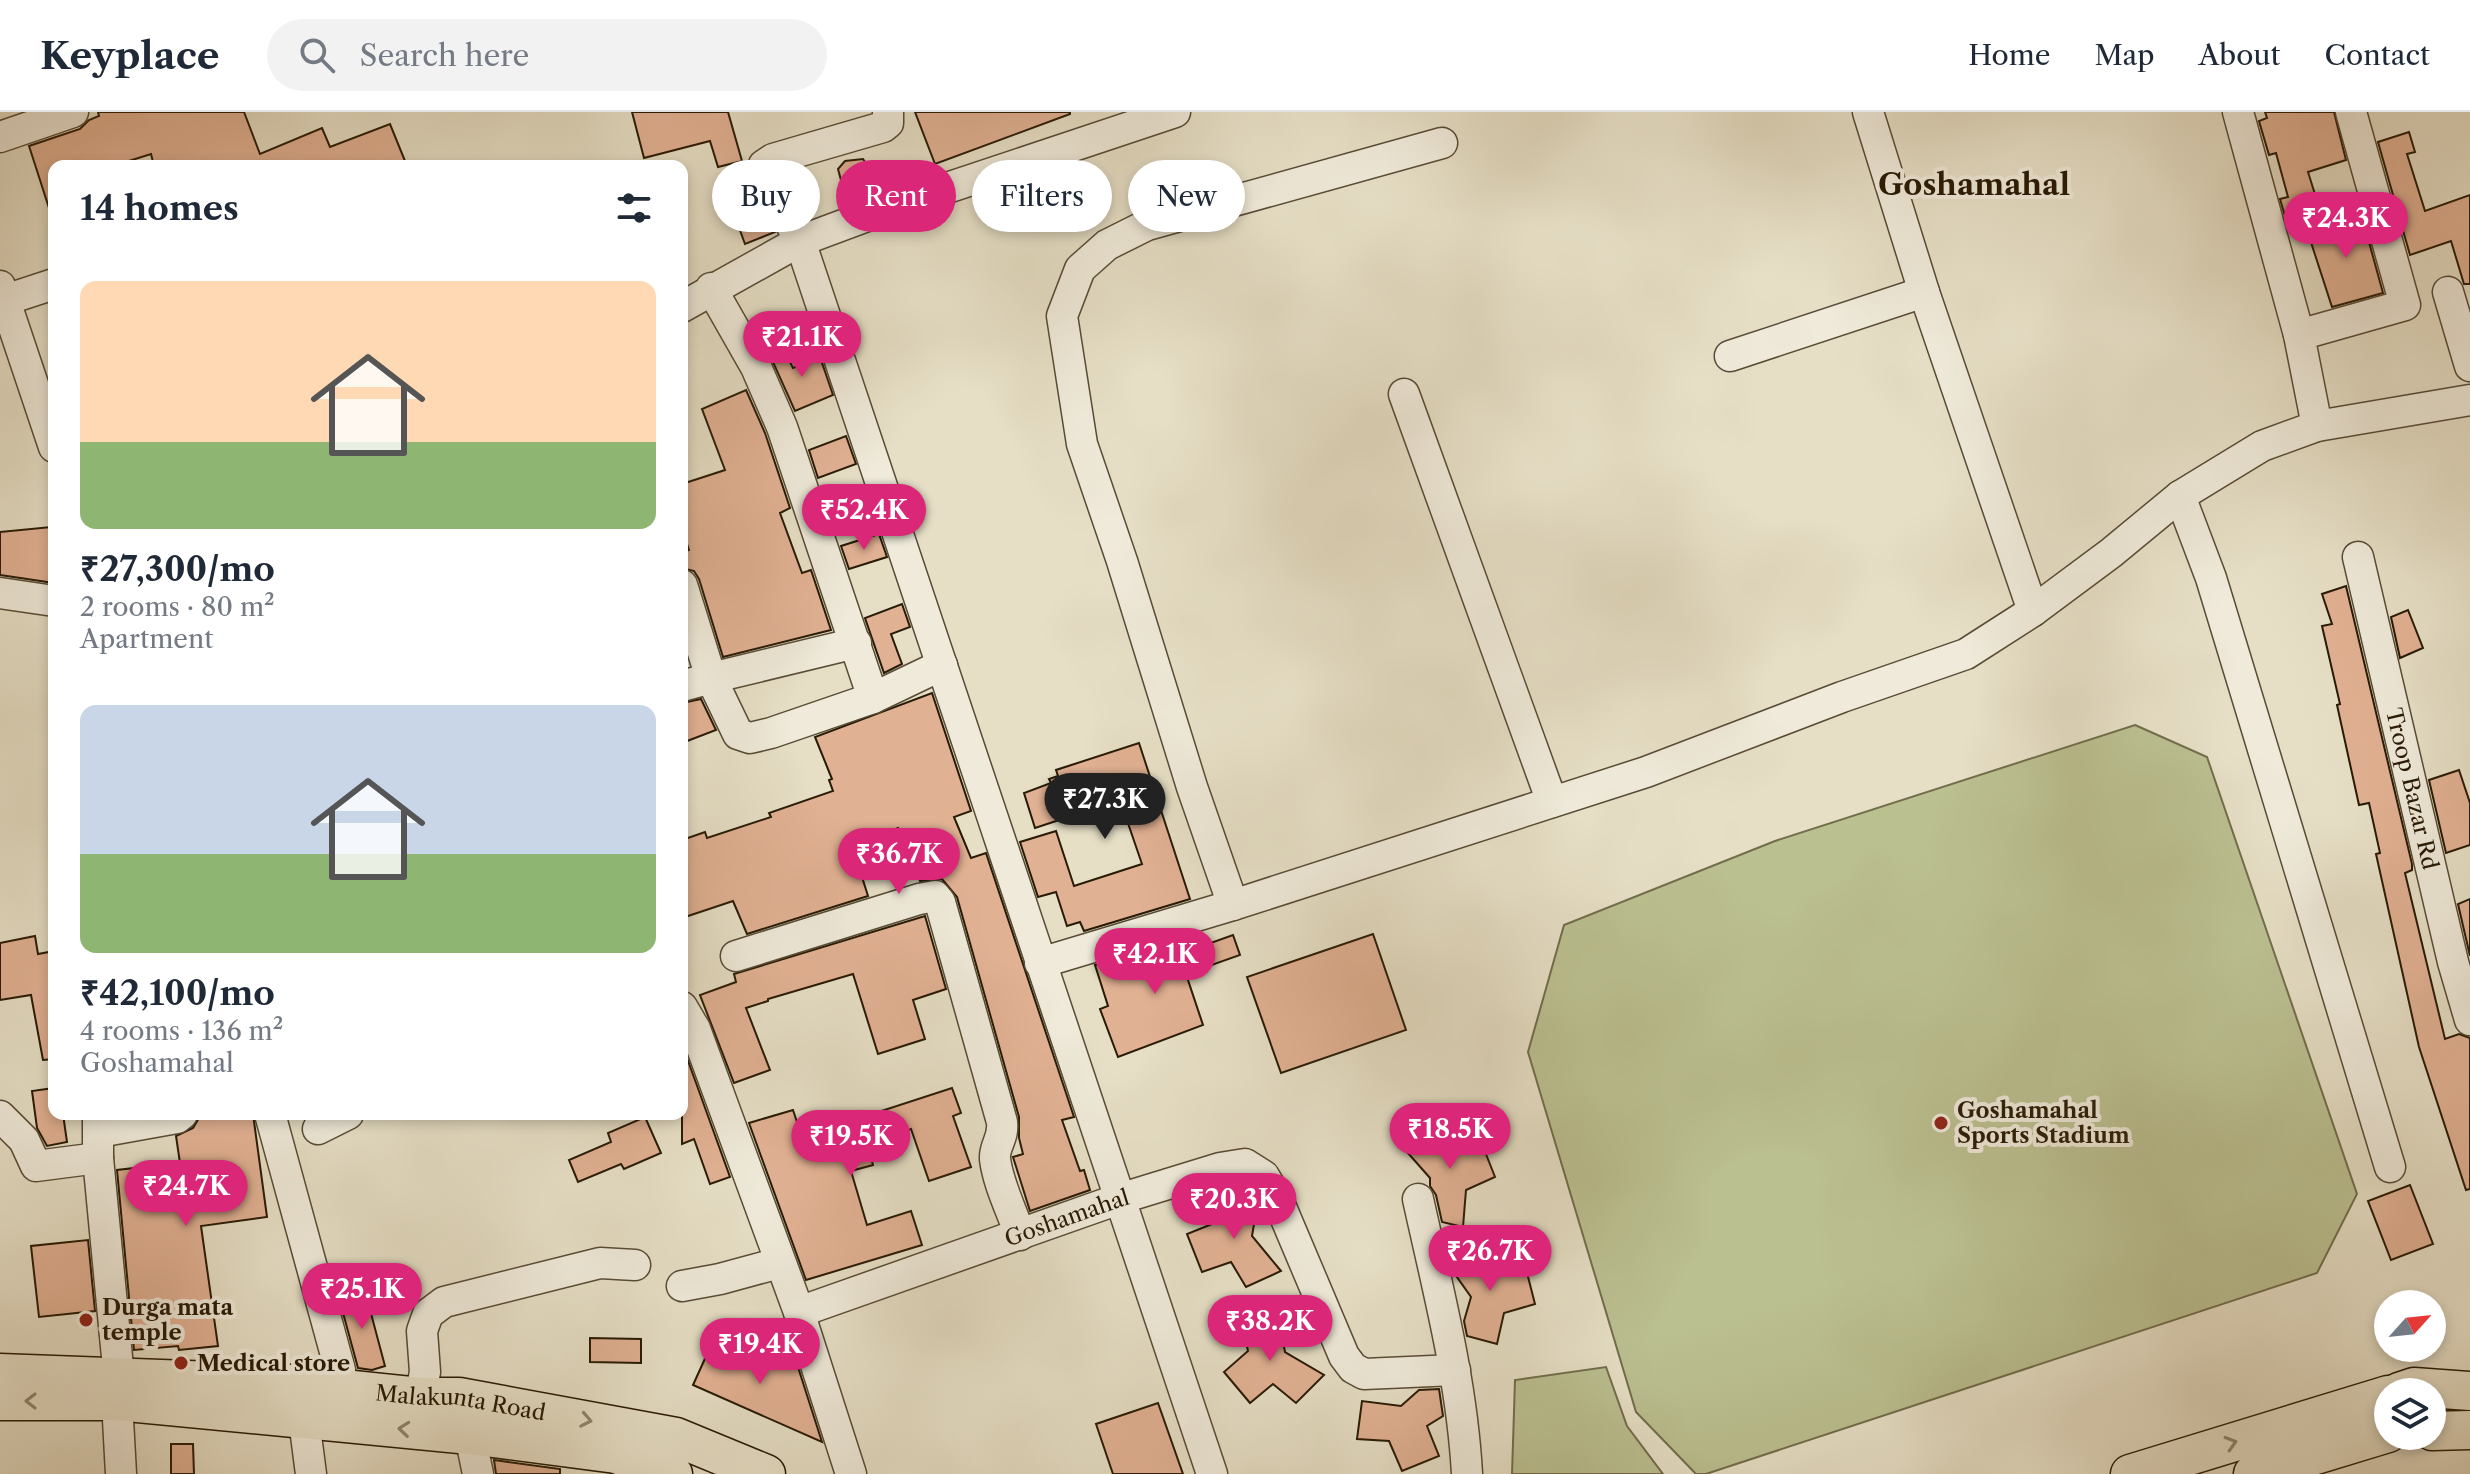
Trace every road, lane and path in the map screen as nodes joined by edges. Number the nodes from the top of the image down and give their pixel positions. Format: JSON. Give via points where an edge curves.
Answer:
{"nodes":[{"id":1,"x":73,"y":112,"type":"edge"},
{"id":2,"x":888,"y":112,"type":"edge"},
{"id":3,"x":1175,"y":112,"type":"edge"},
{"id":4,"x":1868,"y":112,"type":"edge"},
{"id":5,"x":2238,"y":112,"type":"edge"},
{"id":6,"x":2351,"y":112,"type":"edge"},
{"id":7,"x":0,"y":137,"type":"edge"},
{"id":8,"x":1442,"y":143,"type":"dead end"},
{"id":9,"x":800,"y":241,"type":"junction"},
{"id":10,"x":48,"y":285,"type":"edge"},
{"id":11,"x":711,"y":288,"type":"junction"},
{"id":12,"x":2459,"y":289,"type":"edge"},
{"id":13,"x":1924,"y":292,"type":"junction"},
{"id":14,"x":2,"y":293,"type":"edge"},
{"id":15,"x":688,"y":303,"type":"edge"},
{"id":16,"x":2405,"y":305,"type":"junction"},
{"id":17,"x":2299,"y":335,"type":"junction"},
{"id":18,"x":1730,"y":356,"type":"dead end"},
{"id":19,"x":2470,"y":366,"type":"edge"},
{"id":20,"x":1404,"y":394,"type":"dead end"},
{"id":21,"x":2470,"y":400,"type":"edge"},
{"id":22,"x":2317,"y":426,"type":"junction"},
{"id":23,"x":48,"y":428,"type":"edge"},
{"id":24,"x":2180,"y":496,"type":"junction"},
{"id":25,"x":2358,"y":557,"type":"dead end"},
{"id":26,"x":0,"y":593,"type":"edge"},
{"id":27,"x":48,"y":600,"type":"edge"},
{"id":28,"x":688,"y":604,"type":"edge"},
{"id":29,"x":2033,"y":611,"type":"junction"},
{"id":30,"x":856,"y":643,"type":"junction"},
{"id":31,"x":942,"y":665,"type":"junction"},
{"id":32,"x":711,"y":678,"type":"junction"},
{"id":33,"x":688,"y":684,"type":"edge"},
{"id":34,"x":873,"y":698,"type":"junction"},
{"id":35,"x":1552,"y":802,"type":"junction"},
{"id":36,"x":1233,"y":905,"type":"junction"},
{"id":37,"x":736,"y":956,"type":"dead end"},
{"id":38,"x":1040,"y":963,"type":"junction"},
{"id":39,"x":688,"y":1017,"type":"edge"},
{"id":40,"x":2470,"y":1020,"type":"edge"},
{"id":41,"x":0,"y":1116,"type":"edge"},
{"id":42,"x":167,"y":1120,"type":"edge"},
{"id":43,"x":272,"y":1120,"type":"edge"},
{"id":44,"x":336,"y":1120,"type":"edge"},
{"id":45,"x":318,"y":1129,"type":"dead end"},
{"id":46,"x":98,"y":1134,"type":"edge"},
{"id":47,"x":2390,"y":1167,"type":"dead end"},
{"id":48,"x":1119,"y":1199,"type":"junction"},
{"id":49,"x":1418,"y":1199,"type":"dead end"},
{"id":50,"x":1020,"y":1235,"type":"junction"},
{"id":51,"x":779,"y":1263,"type":"junction"},
{"id":52,"x":635,"y":1265,"type":"dead end"},
{"id":53,"x":682,"y":1286,"type":"dead end"},
{"id":54,"x":799,"y":1312,"type":"junction"},
{"id":55,"x":1455,"y":1370,"type":"junction"},
{"id":56,"x":0,"y":1373,"type":"edge"},
{"id":57,"x":342,"y":1389,"type":"junction"},
{"id":58,"x":2446,"y":1389,"type":"edge"},
{"id":59,"x":118,"y":1390,"type":"junction"},
{"id":60,"x":2470,"y":1391,"type":"edge"},
{"id":61,"x":420,"y":1397,"type":"junction"},
{"id":62,"x":2374,"y":1399,"type":"edge"},
{"id":63,"x":0,"y":1401,"type":"edge"},
{"id":64,"x":469,"y":1417,"type":"junction"},
{"id":65,"x":304,"y":1420,"type":"junction"},
{"id":66,"x":2470,"y":1430,"type":"edge"},
{"id":67,"x":2446,"y":1431,"type":"edge"},
{"id":68,"x":2374,"y":1437,"type":"edge"},
{"id":69,"x":121,"y":1474,"type":"edge"},
{"id":70,"x":311,"y":1474,"type":"edge"},
{"id":71,"x":478,"y":1474,"type":"edge"},
{"id":72,"x":673,"y":1474,"type":"edge"},
{"id":73,"x":766,"y":1474,"type":"edge"},
{"id":74,"x":851,"y":1474,"type":"edge"},
{"id":75,"x":1212,"y":1474,"type":"edge"},
{"id":76,"x":1467,"y":1474,"type":"edge"},
{"id":77,"x":2130,"y":1474,"type":"edge"},
{"id":78,"x":2253,"y":1474,"type":"edge"}],
"edges":[{"from":1,"to":7,"type":"street"},
{"from":2,"to":9,"type":"street","via":[[883,127],[764,165]]},
{"from":3,"to":9,"type":"street"},
{"from":4,"to":13,"type":"street"},
{"from":5,"to":17,"type":"street"},
{"from":6,"to":16,"type":"street"},
{"from":8,"to":36,"type":"street","via":[[1147,225],[1107,245],[1080,269],[1062,316],[1082,444]]},
{"from":9,"to":11,"type":"street"},
{"from":9,"to":31,"type":"street"},
{"from":10,"to":14,"type":"street"},
{"from":11,"to":15,"type":"street"},
{"from":11,"to":30,"type":"street","via":[[756,367],[782,427]]},
{"from":12,"to":16,"type":"street"},
{"from":12,"to":19,"type":"street"},
{"from":13,"to":18,"type":"street"},
{"from":13,"to":29,"type":"street"},
{"from":14,"to":23,"type":"street"},
{"from":16,"to":17,"type":"street"},
{"from":17,"to":22,"type":"street"},
{"from":20,"to":35,"type":"street"},
{"from":21,"to":22,"type":"street"},
{"from":22,"to":24,"type":"street","via":[[2262,446]]},
{"from":24,"to":29,"type":"street"},
{"from":24,"to":47,"type":"street","via":[[2211,578]]},
{"from":25,"to":40,"type":"street","name":"Troop Bazar Rd"},
{"from":26,"to":27,"type":"street"},
{"from":28,"to":32,"type":"street"},
{"from":29,"to":35,"type":"street","via":[[1966,654]]},
{"from":30,"to":32,"type":"street"},
{"from":30,"to":34,"type":"street"},
{"from":31,"to":34,"type":"street"},
{"from":31,"to":38,"type":"street"},
{"from":32,"to":33,"type":"street"},
{"from":32,"to":34,"type":"street","via":[[738,734],[750,738]]},
{"from":35,"to":36,"type":"street"},
{"from":36,"to":38,"type":"street"},
{"from":37,"to":50,"type":"street","via":[[935,896],[1002,1122],[995,1149],[997,1169]]},
{"from":38,"to":48,"type":"street"},
{"from":39,"to":51,"type":"street"},
{"from":41,"to":46,"type":"street","via":[[24,1140],[36,1166]]},
{"from":42,"to":46,"type":"street"},
{"from":43,"to":57,"type":"street"},
{"from":44,"to":45,"type":"street"},
{"from":46,"to":59,"type":"street"},
{"from":48,"to":50,"type":"street","name":"Goshamahal"},
{"from":48,"to":55,"type":"street","name":"Goshamahal","via":[[1245,1164],[1264,1176],[1278,1200],[1353,1368],[1364,1374]]},
{"from":48,"to":75,"type":"street"},
{"from":49,"to":55,"type":"street"},
{"from":50,"to":54,"type":"street","name":"Goshamahal"},
{"from":51,"to":53,"type":"street"},
{"from":51,"to":54,"type":"street"},
{"from":52,"to":61,"type":"street","via":[[600,1263],[444,1302],[428,1314],[422,1331],[425,1372]]},
{"from":54,"to":74,"type":"street"},
{"from":55,"to":76,"type":"street"},
{"from":56,"to":59,"type":"main road","name":"Malakunta Road"},
{"from":57,"to":59,"type":"main road","name":"Malakunta Road","via":[[295,1384]]},
{"from":57,"to":61,"type":"main road","name":"Malakunta Road"},
{"from":58,"to":60,"type":"main road"},
{"from":59,"to":63,"type":"main road","one_way":true},
{"from":59,"to":65,"type":"main road"},
{"from":59,"to":69,"type":"street"},
{"from":61,"to":64,"type":"main road","name":"Malakunta Road"},
{"from":77,"to":62,"type":"main road","one_way":true},
{"from":64,"to":65,"type":"main road","one_way":true},
{"from":64,"to":71,"type":"street"},
{"from":64,"to":72,"type":"main road"},
{"from":64,"to":73,"type":"main road","name":"Malakunta Road","one_way":true,"via":[[676,1437]]},
{"from":65,"to":70,"type":"street"},
{"from":66,"to":67,"type":"main road"},
{"from":68,"to":78,"type":"main road"}]}
